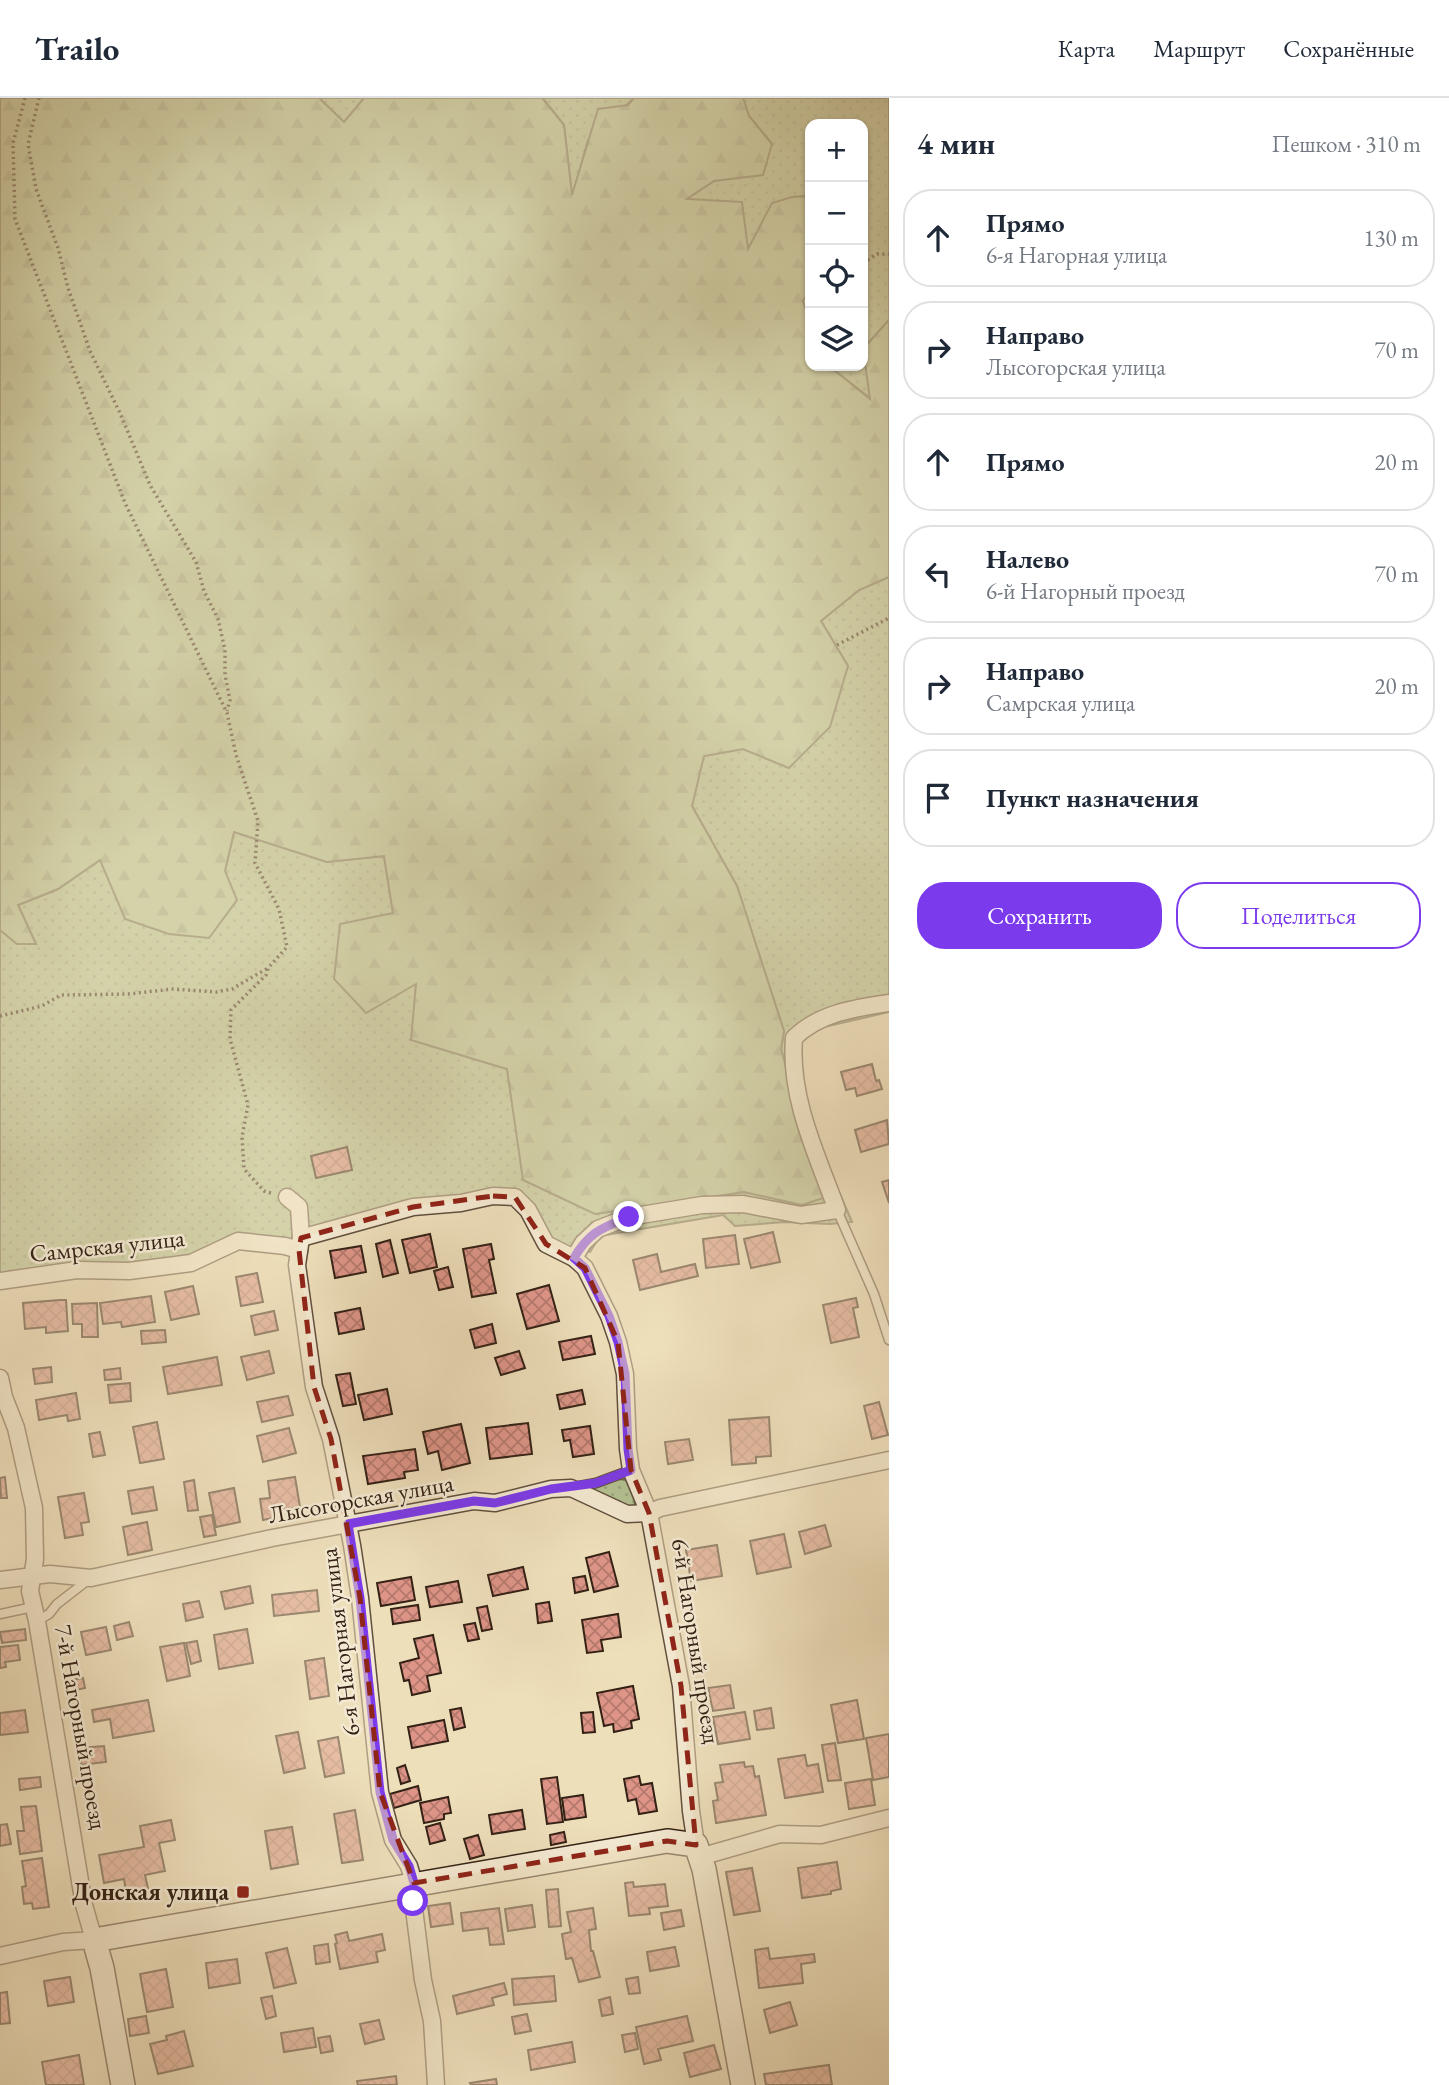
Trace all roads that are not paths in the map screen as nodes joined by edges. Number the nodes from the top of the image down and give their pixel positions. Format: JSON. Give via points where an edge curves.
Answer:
{"nodes":[{"id":1,"x":889,"y":1003,"type":"edge"},
{"id":2,"x":287,"y":1197,"type":"road end"},
{"id":3,"x":837,"y":1210,"type":"junction"},
{"id":4,"x":300,"y":1244,"type":"junction"},
{"id":5,"x":574,"y":1258,"type":"junction"},
{"id":6,"x":0,"y":1281,"type":"edge"},
{"id":7,"x":889,"y":1340,"type":"edge"},
{"id":8,"x":0,"y":1378,"type":"edge"},
{"id":9,"x":889,"y":1460,"type":"edge"},
{"id":10,"x":631,"y":1470,"type":"junction"},
{"id":11,"x":571,"y":1488,"type":"junction"},
{"id":12,"x":649,"y":1513,"type":"junction"},
{"id":13,"x":348,"y":1524,"type":"junction"},
{"id":14,"x":32,"y":1575,"type":"junction"},
{"id":15,"x":91,"y":1578,"type":"junction"},
{"id":16,"x":0,"y":1580,"type":"edge"},
{"id":17,"x":0,"y":1614,"type":"edge"},
{"id":18,"x":35,"y":1614,"type":"junction"},
{"id":19,"x":889,"y":1818,"type":"edge"},
{"id":20,"x":698,"y":1851,"type":"junction"},
{"id":21,"x":414,"y":1883,"type":"junction"},
{"id":22,"x":94,"y":1940,"type":"junction"},
{"id":23,"x":0,"y":1956,"type":"edge"},
{"id":24,"x":123,"y":2085,"type":"edge"},
{"id":25,"x":436,"y":2085,"type":"edge"},
{"id":26,"x":743,"y":2085,"type":"edge"}],
"edges":[{"from":1,"to":3,"type":"street","via":[[846,1010],[807,1025],[794,1038],[792,1062],[801,1111]]},
{"from":2,"to":4,"type":"street","name":"6-я Нагорная улица","via":[[299,1207]]},
{"from":3,"to":5,"type":"street","via":[[801,1215],[743,1204],[702,1205],[629,1217],[598,1229]]},
{"from":3,"to":7,"type":"lane"},
{"from":4,"to":5,"type":"street","name":"Самрская улица","via":[[413,1207],[515,1197],[528,1210],[546,1244]]},
{"from":4,"to":6,"type":"street","name":"Самрская улица","via":[[238,1241],[191,1263],[129,1271],[77,1270]]},
{"from":4,"to":13,"type":"street","name":"6-я Нагорная улица","via":[[297,1265],[314,1387],[331,1439]]},
{"from":5,"to":10,"type":"street","name":"6-й Нагорный проезд","via":[[585,1268],[618,1342],[625,1374]]},
{"from":8,"to":14,"type":"street","name":"7-й Нагорный проезд","via":[[34,1508]]},
{"from":9,"to":12,"type":"street"},
{"from":10,"to":11,"type":"lane"},
{"from":10,"to":12,"type":"street","name":"6-й Нагорный проезд"},
{"from":11,"to":12,"type":"street","via":[[627,1514]]},
{"from":11,"to":13,"type":"street","name":"Лысогорская улица"},
{"from":12,"to":20,"type":"street","name":"6-й Нагорный проезд","via":[[681,1686]]},
{"from":13,"to":15,"type":"street","name":"Лысогорская улица"},
{"from":13,"to":21,"type":"street","name":"6-я Нагорная улица","via":[[380,1792],[393,1840]]},
{"from":14,"to":15,"type":"street","name":"Лысогорская улица"},
{"from":14,"to":16,"type":"street","name":"Лысогорская улица"},
{"from":14,"to":18,"type":"street","name":"7-й Нагорный проезд"},
{"from":15,"to":18,"type":"lane","via":[[49,1614]]},
{"from":17,"to":18,"type":"lane"},
{"from":18,"to":22,"type":"street","name":"7-й Нагорный проезд","via":[[84,1905]]},
{"from":19,"to":20,"type":"street","via":[[821,1835],[780,1834]]},
{"from":20,"to":21,"type":"street","via":[[667,1840]]},
{"from":20,"to":26,"type":"street","name":"6-й Нагорный проезд"},
{"from":21,"to":22,"type":"street"},
{"from":21,"to":25,"type":"street","name":"6-я Нагорная улица"},
{"from":22,"to":23,"type":"street"},
{"from":22,"to":24,"type":"street","name":"7-й Нагорный проезд"}]}
